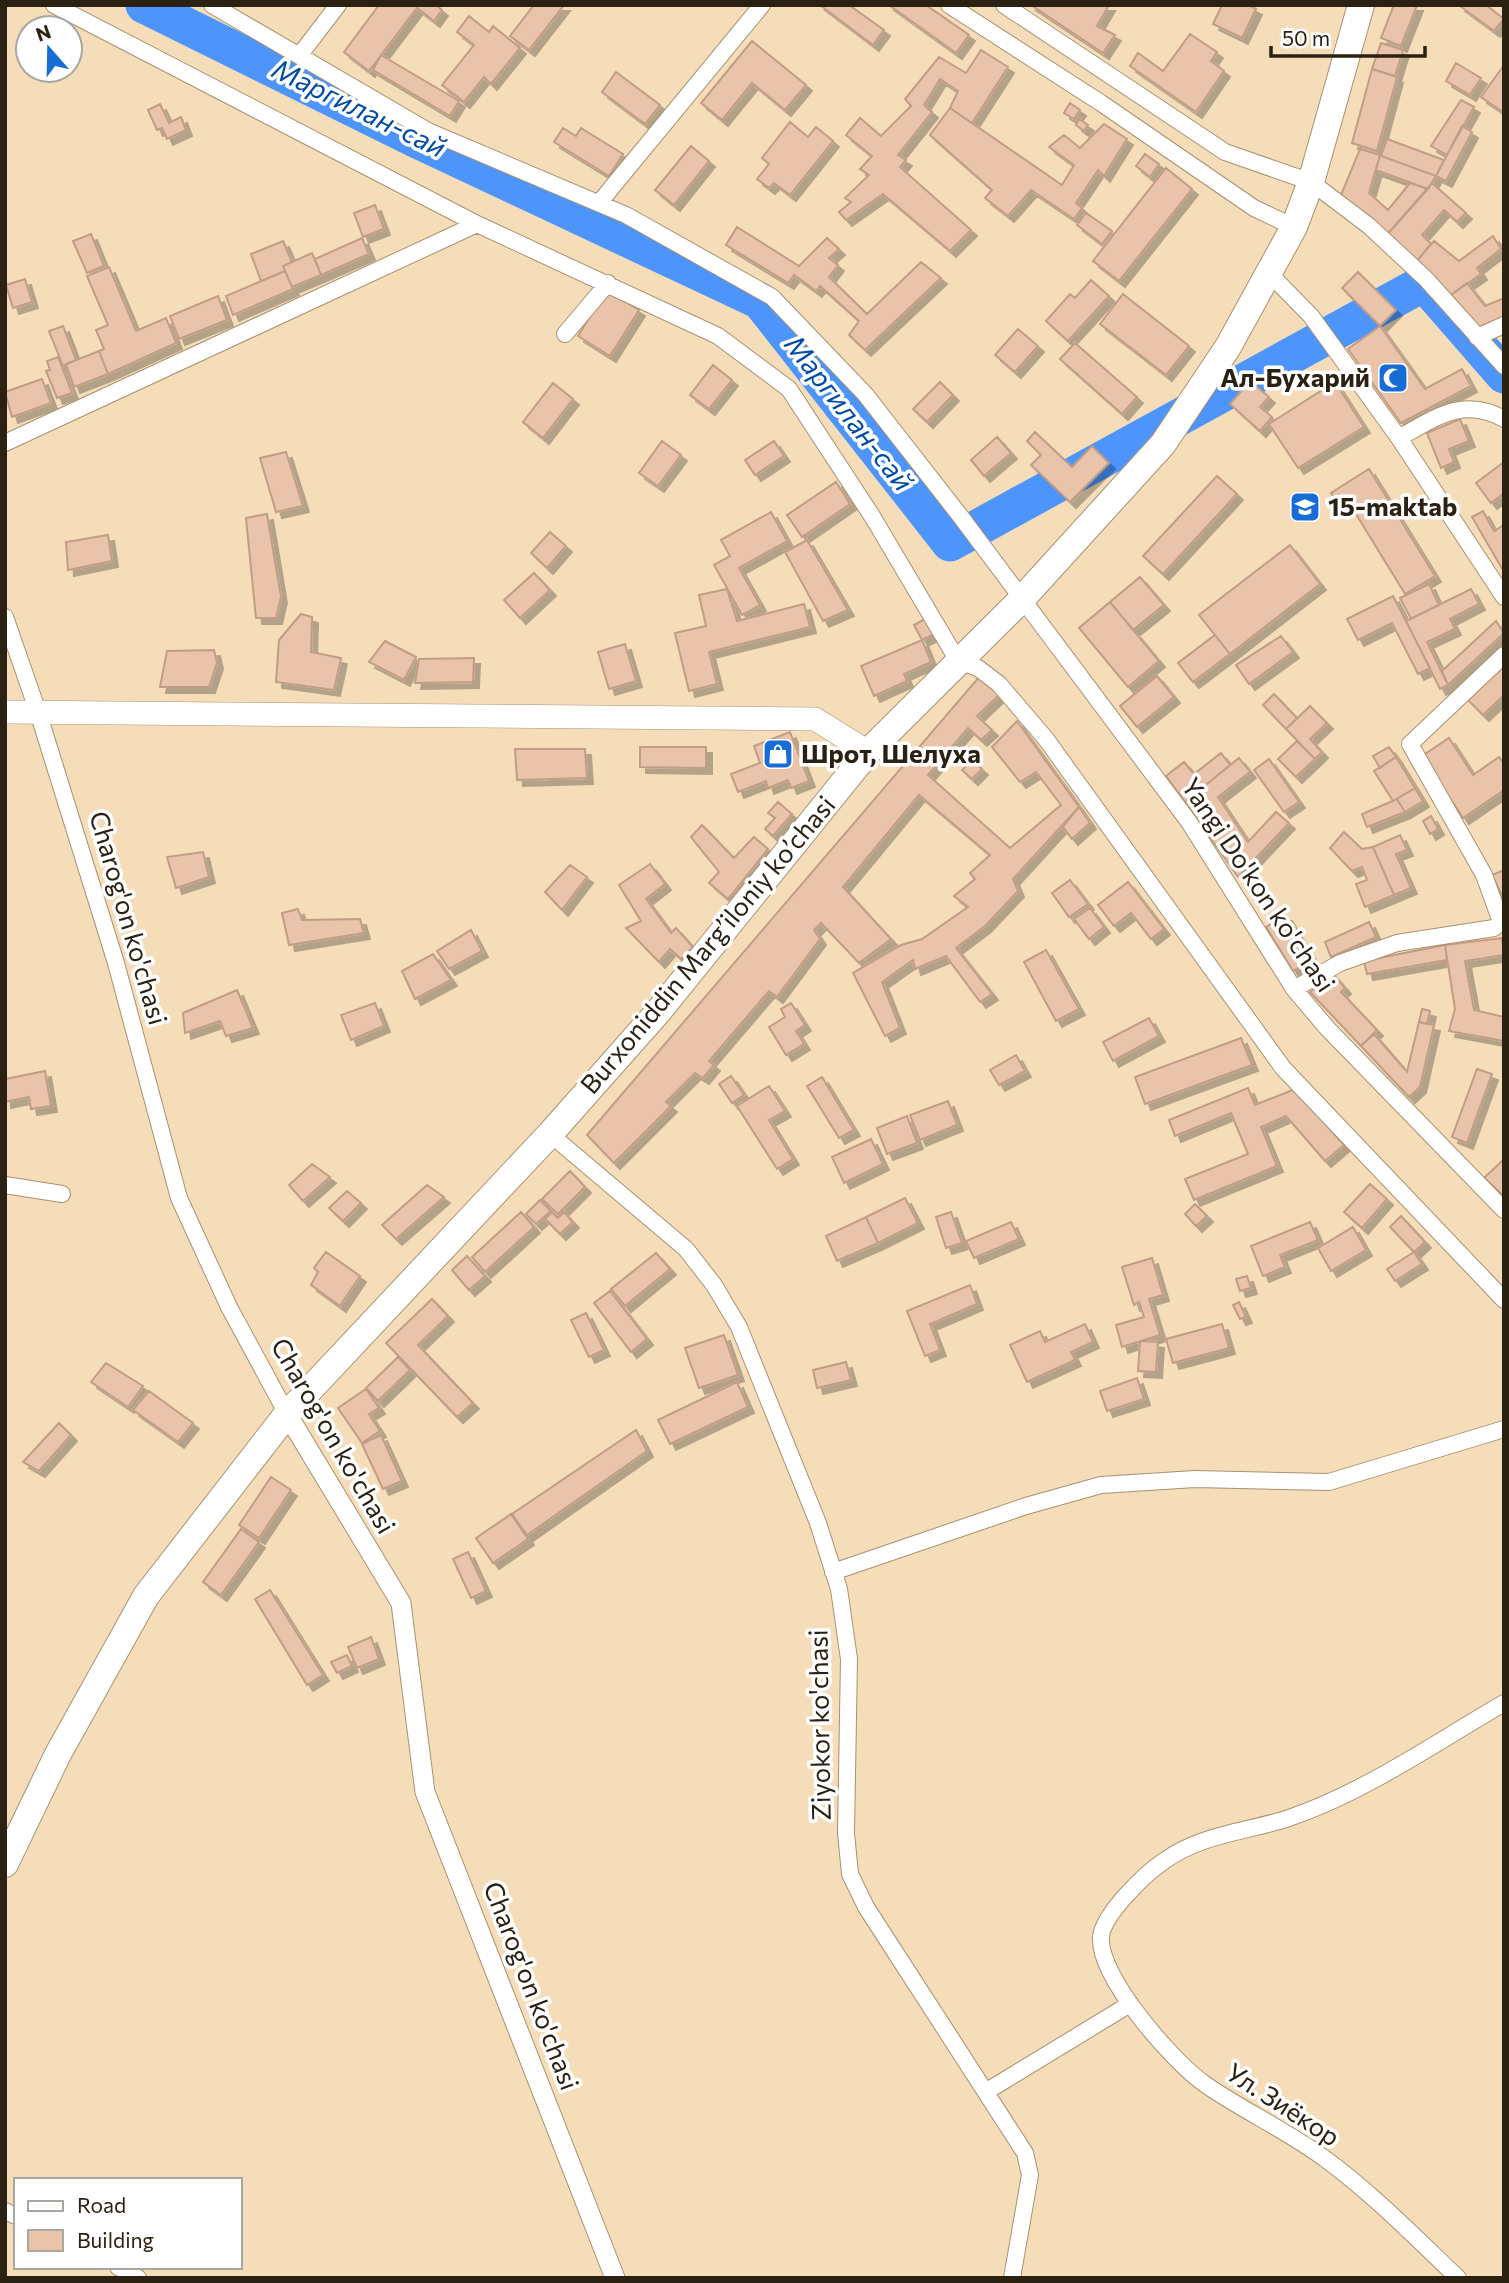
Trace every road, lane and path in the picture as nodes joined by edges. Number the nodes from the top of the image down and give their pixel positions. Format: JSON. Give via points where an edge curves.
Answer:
{"nodes":[{"id":1,"x":54,"y":5,"type":"edge"},
{"id":2,"x":212,"y":5,"type":"edge"},
{"id":3,"x":338,"y":5,"type":"edge"},
{"id":4,"x":762,"y":5,"type":"edge"},
{"id":5,"x":949,"y":5,"type":"edge"},
{"id":6,"x":1004,"y":5,"type":"edge"},
{"id":7,"x":1361,"y":5,"type":"edge"},
{"id":8,"x":299,"y":56,"type":"junction"},
{"id":9,"x":1311,"y":182,"type":"junction"},
{"id":10,"x":599,"y":203,"type":"junction"},
{"id":11,"x":477,"y":224,"type":"junction"},
{"id":12,"x":1294,"y":227,"type":"junction"},
{"id":13,"x":1269,"y":273,"type":"junction"},
{"id":14,"x":608,"y":282,"type":"junction"},
{"id":15,"x":1504,"y":325,"type":"edge"},
{"id":16,"x":565,"y":334,"type":"dead end"},
{"id":17,"x":1477,"y":337,"type":"junction"},
{"id":18,"x":1504,"y":366,"type":"edge"},
{"id":19,"x":1504,"y":419,"type":"edge"},
{"id":20,"x":1399,"y":438,"type":"junction"},
{"id":21,"x":5,"y":443,"type":"edge"},
{"id":22,"x":1504,"y":597,"type":"edge"},
{"id":23,"x":1021,"y":600,"type":"junction"},
{"id":24,"x":5,"y":617,"type":"edge"},
{"id":25,"x":1504,"y":654,"type":"edge"},
{"id":26,"x":958,"y":661,"type":"junction"},
{"id":27,"x":5,"y":712,"type":"edge"},
{"id":28,"x":38,"y":712,"type":"junction"},
{"id":29,"x":868,"y":752,"type":"junction"},
{"id":30,"x":1294,"y":989,"type":"junction"},
{"id":31,"x":550,"y":1134,"type":"junction"},
{"id":32,"x":5,"y":1185,"type":"edge"},
{"id":33,"x":62,"y":1194,"type":"dead end"},
{"id":34,"x":1504,"y":1210,"type":"edge"},
{"id":35,"x":1504,"y":1300,"type":"edge"},
{"id":36,"x":287,"y":1414,"type":"junction"},
{"id":37,"x":1504,"y":1429,"type":"edge"},
{"id":38,"x":833,"y":1572,"type":"junction"},
{"id":39,"x":1504,"y":1703,"type":"edge"},
{"id":40,"x":5,"y":1864,"type":"edge"},
{"id":41,"x":1130,"y":2004,"type":"junction"},
{"id":42,"x":987,"y":2091,"type":"junction"},
{"id":43,"x":122,"y":2269,"type":"edge"},
{"id":44,"x":138,"y":2278,"type":"edge"},
{"id":45,"x":615,"y":2278,"type":"edge"},
{"id":46,"x":1012,"y":2278,"type":"edge"},
{"id":47,"x":1458,"y":2278,"type":"edge"}],
"edges":[{"from":1,"to":11,"type":"street"},
{"from":2,"to":8,"type":"street","name":"Yangi Do'kon ko'chasi"},
{"from":3,"to":8,"type":"street"},
{"from":4,"to":10,"type":"street"},
{"from":5,"to":12,"type":"street","via":[[1254,208]]},
{"from":6,"to":9,"type":"street","via":[[1225,152]]},
{"from":7,"to":9,"type":"main road","name":"Burxoniddin Marg’iloniy ko’chasi"},
{"from":8,"to":10,"type":"street","name":"Yangi Do'kon ko'chasi","via":[[428,131]]},
{"from":9,"to":12,"type":"main road","name":"Burxoniddin Marg’iloniy ko’chasi"},
{"from":9,"to":17,"type":"street","via":[[1388,243]]},
{"from":10,"to":23,"type":"street","name":"Yangi Do'kon ko'chasi","via":[[772,297],[865,394]]},
{"from":11,"to":14,"type":"street"},
{"from":11,"to":21,"type":"street"},
{"from":12,"to":13,"type":"main road","name":"Burxoniddin Marg’iloniy ko’chasi"},
{"from":13,"to":20,"type":"street","via":[[1311,316]]},
{"from":13,"to":23,"type":"main road","name":"Burxoniddin Marg’iloniy ko’chasi","via":[[1228,347],[1163,444]]},
{"from":14,"to":16,"type":"street"},
{"from":14,"to":26,"type":"street","via":[[718,335],[789,389]]},
{"from":15,"to":17,"type":"street"},
{"from":17,"to":18,"type":"street"},
{"from":19,"to":20,"type":"street","via":[[1477,408],[1459,409]]},
{"from":20,"to":22,"type":"street"},
{"from":23,"to":26,"type":"main road","name":"Burxoniddin Marg’iloniy ko’chasi"},
{"from":23,"to":30,"type":"street","name":"Yangi Do'kon ko'chasi","via":[[1189,822]]},
{"from":24,"to":28,"type":"street","name":"Charog'on ko'chasi"},
{"from":25,"to":30,"type":"street","via":[[1410,744],[1484,875],[1501,922],[1494,928],[1397,943],[1340,963]]},
{"from":26,"to":29,"type":"main road","name":"Burxoniddin Marg’iloniy ko’chasi"},
{"from":26,"to":35,"type":"street","via":[[978,668],[999,684],[1046,739],[1283,1068]]},
{"from":27,"to":28,"type":"main road"},
{"from":28,"to":29,"type":"main road","via":[[815,719]]},
{"from":28,"to":36,"type":"street","name":"Charog'on ko'chasi","via":[[116,963],[179,1198],[229,1307]]},
{"from":29,"to":31,"type":"main road","name":"Burxoniddin Marg’iloniy ko’chasi","via":[[658,1012]]},
{"from":30,"to":34,"type":"street","name":"Yangi Do'kon ko'chasi"},
{"from":31,"to":36,"type":"main road","name":"Burxoniddin Marg’iloniy ko’chasi"},
{"from":31,"to":38,"type":"street","name":"Ziyokor ko'chasi","via":[[687,1249],[714,1285],[739,1327],[818,1523]]},
{"from":32,"to":33,"type":"street"},
{"from":36,"to":40,"type":"main road","name":"Burxoniddin Marg’iloniy ko’chasi","via":[[146,1596],[58,1754]]},
{"from":36,"to":45,"type":"street","name":"Charog'on ko'chasi","via":[[401,1602],[425,1792]]},
{"from":37,"to":38,"type":"street","via":[[1329,1482],[1195,1479],[1101,1485]]},
{"from":38,"to":42,"type":"street","name":"Ziyokor ko'chasi","via":[[849,1659],[846,1833],[850,1874],[866,1907]]},
{"from":39,"to":41,"type":"street","name":"Ул. Зиёкор","via":[[1368,1782],[1289,1818],[1201,1840],[1163,1861],[1111,1913],[1101,1936],[1104,1955]]},
{"from":41,"to":42,"type":"street"},
{"from":41,"to":47,"type":"street","name":"Ул. Зиёкор","via":[[1175,2059],[1204,2084],[1323,2157]]},
{"from":42,"to":46,"type":"street","name":"Ziyokor ko'chasi","via":[[1025,2153],[1030,2175]]},
{"from":43,"to":44,"type":"street"}]}
